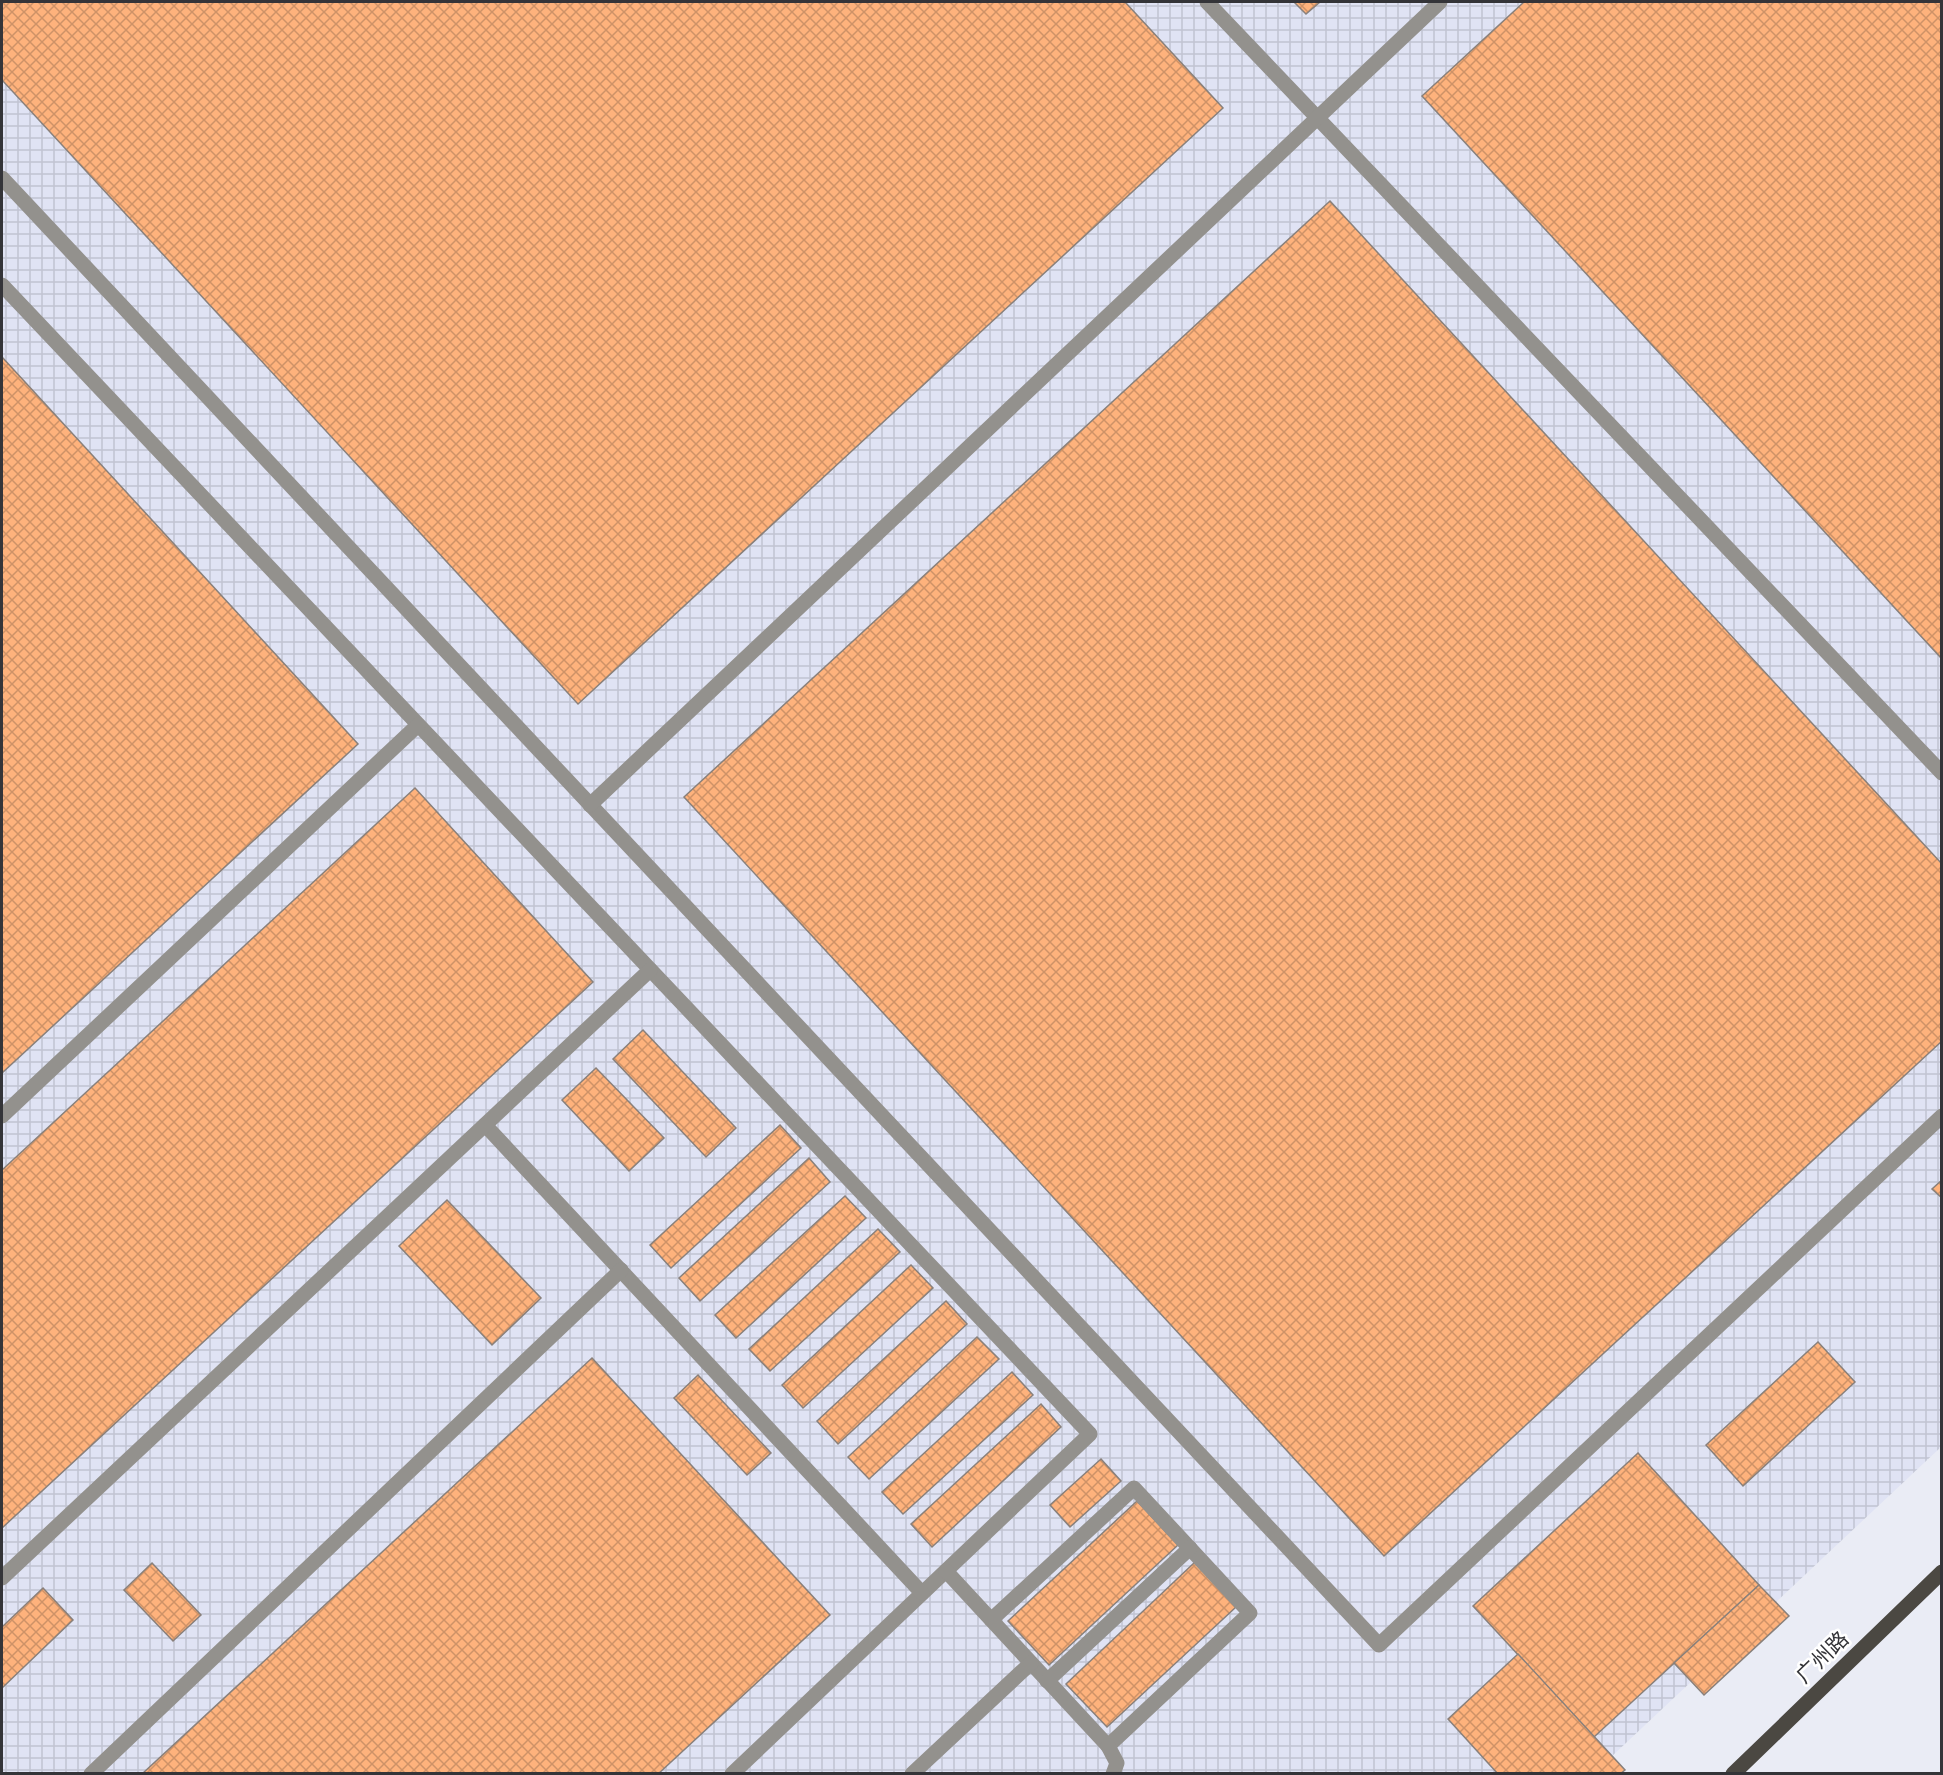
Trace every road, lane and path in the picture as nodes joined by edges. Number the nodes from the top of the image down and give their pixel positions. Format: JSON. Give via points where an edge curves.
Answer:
{"nodes":[{"id":1,"x":1207,"y":2,"type":"edge"},
{"id":2,"x":1440,"y":2,"type":"edge"},
{"id":3,"x":1317,"y":117,"type":"junction"},
{"id":4,"x":2,"y":178,"type":"edge"},
{"id":5,"x":2,"y":285,"type":"edge"},
{"id":6,"x":418,"y":725,"type":"junction"},
{"id":7,"x":1941,"y":773,"type":"edge"},
{"id":8,"x":590,"y":805,"type":"junction"},
{"id":9,"x":650,"y":970,"type":"junction"},
{"id":10,"x":2,"y":1116,"type":"edge"},
{"id":11,"x":1941,"y":1116,"type":"edge"},
{"id":12,"x":485,"y":1125,"type":"junction"},
{"id":13,"x":621,"y":1270,"type":"junction"},
{"id":14,"x":1190,"y":1548,"type":"junction"},
{"id":15,"x":946,"y":1571,"type":"junction"},
{"id":16,"x":1941,"y":1572,"type":"edge"},
{"id":17,"x":2,"y":1578,"type":"edge"},
{"id":18,"x":922,"y":1593,"type":"junction"},
{"id":19,"x":992,"y":1620,"type":"junction"},
{"id":20,"x":1030,"y":1663,"type":"junction"},
{"id":21,"x":1047,"y":1681,"type":"junction"},
{"id":22,"x":1108,"y":1746,"type":"junction"},
{"id":23,"x":91,"y":1773,"type":"edge"},
{"id":24,"x":732,"y":1773,"type":"edge"},
{"id":25,"x":912,"y":1773,"type":"edge"},
{"id":26,"x":1113,"y":1773,"type":"edge"},
{"id":27,"x":1732,"y":1773,"type":"edge"}],
"edges":[{"from":1,"to":3,"type":"lane"},
{"from":2,"to":3,"type":"lane"},
{"from":3,"to":7,"type":"lane"},
{"from":3,"to":8,"type":"lane"},
{"from":4,"to":8,"type":"lane"},
{"from":5,"to":6,"type":"lane"},
{"from":6,"to":9,"type":"lane"},
{"from":6,"to":10,"type":"lane"},
{"from":8,"to":11,"type":"lane","via":[[1379,1645]]},
{"from":9,"to":12,"type":"lane"},
{"from":9,"to":15,"type":"lane","via":[[1090,1434]]},
{"from":12,"to":13,"type":"lane"},
{"from":12,"to":17,"type":"lane"},
{"from":13,"to":18,"type":"lane"},
{"from":13,"to":23,"type":"lane"},
{"from":14,"to":19,"type":"lane","via":[[1134,1488]]},
{"from":14,"to":21,"type":"lane"},
{"from":14,"to":22,"type":"lane","via":[[1250,1612]]},
{"from":15,"to":18,"type":"lane"},
{"from":15,"to":19,"type":"lane"},
{"from":16,"to":27,"type":"main road","name":"广州路"},
{"from":18,"to":24,"type":"lane"},
{"from":19,"to":20,"type":"lane"},
{"from":20,"to":21,"type":"lane"},
{"from":20,"to":25,"type":"lane"},
{"from":21,"to":22,"type":"lane"},
{"from":22,"to":26,"type":"lane","via":[[1117,1763]]}]}
